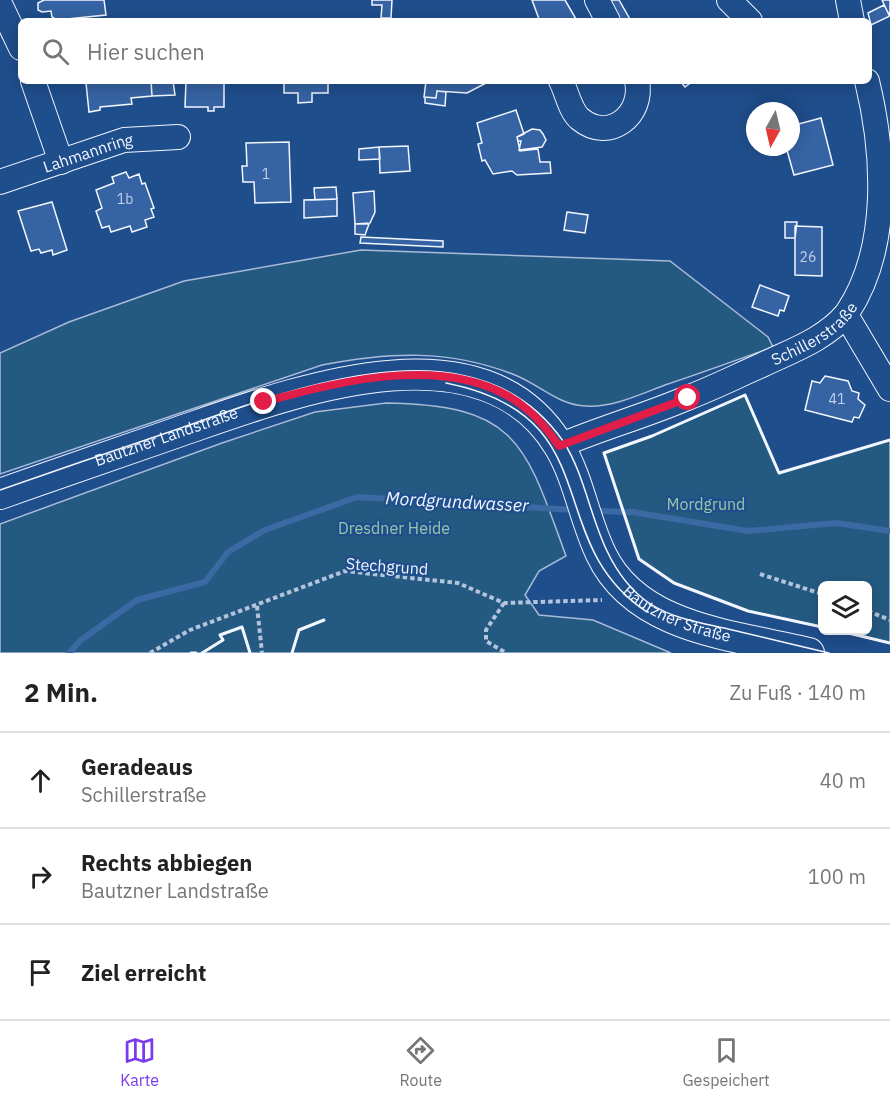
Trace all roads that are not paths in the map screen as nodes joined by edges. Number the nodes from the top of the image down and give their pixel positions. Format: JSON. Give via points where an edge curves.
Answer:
{"nodes":[{"id":1,"x":597,"y":0,"type":"edge"},
{"id":2,"x":729,"y":0,"type":"edge"},
{"id":3,"x":848,"y":0,"type":"edge"},
{"id":4,"x":0,"y":4,"type":"edge"},
{"id":5,"x":606,"y":18,"type":"edge"},
{"id":6,"x":747,"y":18,"type":"edge"},
{"id":7,"x":851,"y":18,"type":"edge"},
{"id":8,"x":18,"y":42,"type":"edge"},
{"id":9,"x":34,"y":84,"type":"edge"},
{"id":10,"x":562,"y":84,"type":"edge"},
{"id":11,"x":638,"y":84,"type":"edge"},
{"id":12,"x":868,"y":84,"type":"edge"},
{"id":13,"x":883,"y":119,"type":"edge"},
{"id":14,"x":178,"y":137,"type":"dead end"},
{"id":15,"x":61,"y":162,"type":"junction"},
{"id":16,"x":0,"y":182,"type":"edge"},
{"id":17,"x":846,"y":315,"type":"junction"},
{"id":18,"x":890,"y":389,"type":"edge"},
{"id":19,"x":564,"y":456,"type":"junction"},
{"id":20,"x":0,"y":494,"type":"edge"},
{"id":21,"x":809,"y":653,"type":"edge"}],
"edges":[{"from":1,"to":5,"type":"street"},
{"from":2,"to":6,"type":"street"},
{"from":3,"to":7,"type":"street"},
{"from":4,"to":8,"type":"street"},
{"from":9,"to":15,"type":"street"},
{"from":10,"to":11,"type":"street","via":[[581,120],[610,127],[622,123],[634,110]]},
{"from":12,"to":13,"type":"street","name":"Schillerstraße"},
{"from":13,"to":17,"type":"street","name":"Schillerstraße","via":[[881,232],[868,278]]},
{"from":14,"to":15,"type":"street","name":"Lahmannring","via":[[124,140]]},
{"from":15,"to":16,"type":"street","name":"Lahmannring"},
{"from":17,"to":18,"type":"street"},
{"from":17,"to":19,"type":"street","name":"Schillerstraße","via":[[801,347]]},
{"from":19,"to":20,"type":"main road","name":"Bautzner Landstraße","via":[[530,411],[504,394],[478,384],[412,375],[368,377],[264,402]]},
{"from":19,"to":21,"type":"main road","name":"Bautzner Straße","via":[[601,555],[634,597],[670,618]]}]}
